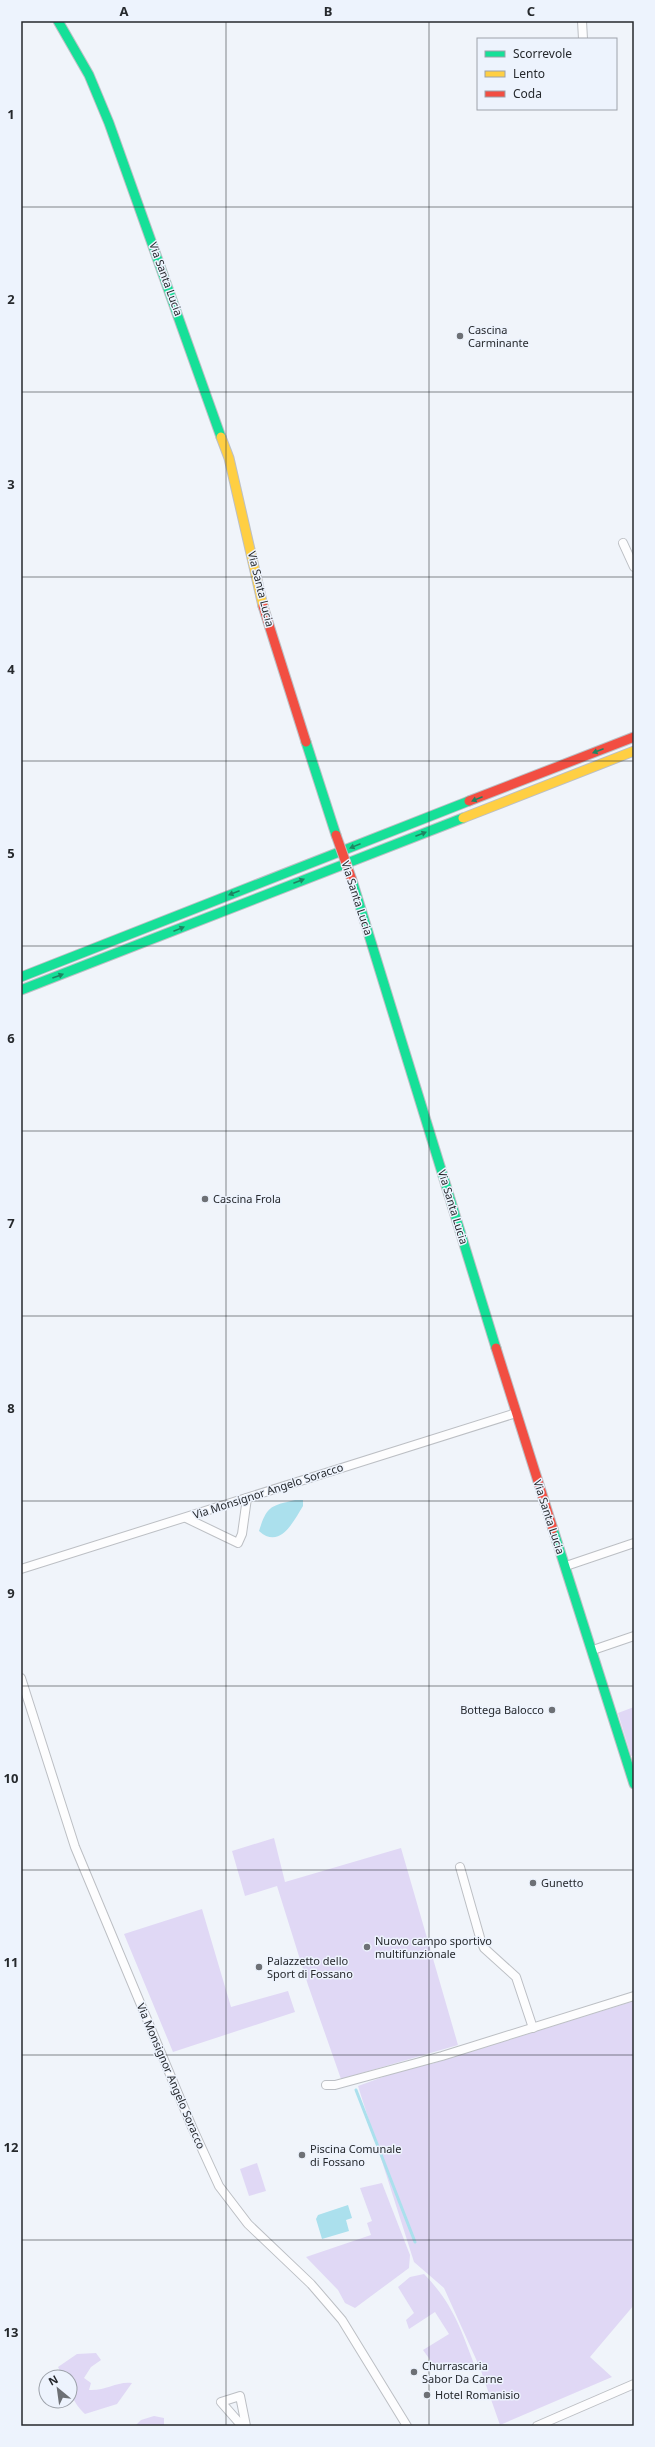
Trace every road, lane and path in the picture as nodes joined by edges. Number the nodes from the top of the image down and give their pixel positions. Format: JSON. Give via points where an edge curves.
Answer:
{"nodes":[{"id":1,"x":58,"y":21,"type":"edge"},
{"id":2,"x":582,"y":21,"type":"edge"},
{"id":3,"x":583,"y":38,"type":"edge"},
{"id":4,"x":623,"y":543,"type":"dead end"},
{"id":5,"x":634,"y":567,"type":"edge"},
{"id":6,"x":634,"y":737,"type":"edge"},
{"id":7,"x":634,"y":751,"type":"edge"},
{"id":8,"x":21,"y":977,"type":"edge"},
{"id":9,"x":21,"y":990,"type":"edge"},
{"id":10,"x":516,"y":1413,"type":"junction"},
{"id":11,"x":247,"y":1498,"type":"junction"},
{"id":12,"x":186,"y":1518,"type":"junction"},
{"id":13,"x":634,"y":1543,"type":"edge"},
{"id":14,"x":566,"y":1566,"type":"junction"},
{"id":15,"x":21,"y":1569,"type":"edge"},
{"id":16,"x":634,"y":1636,"type":"edge"},
{"id":17,"x":593,"y":1650,"type":"junction"},
{"id":18,"x":21,"y":1678,"type":"edge"},
{"id":19,"x":634,"y":1784,"type":"edge"},
{"id":20,"x":460,"y":1867,"type":"dead end"},
{"id":21,"x":634,"y":1996,"type":"edge"},
{"id":22,"x":533,"y":2028,"type":"junction"},
{"id":23,"x":326,"y":2085,"type":"dead end"},
{"id":24,"x":634,"y":2384,"type":"edge"},
{"id":25,"x":242,"y":2426,"type":"edge"},
{"id":26,"x":246,"y":2426,"type":"edge"},
{"id":27,"x":407,"y":2426,"type":"edge"},
{"id":28,"x":537,"y":2426,"type":"edge"}],
"edges":[{"from":1,"to":10,"type":"main road","name":"Via Santa Lucia","bridge":true,"via":[[89,75],[109,123],[219,429],[240,500],[262,602],[352,880]]},
{"from":2,"to":3,"type":"street"},
{"from":4,"to":5,"type":"street"},
{"from":6,"to":8,"type":"main road","one_way":true},
{"from":9,"to":7,"type":"main road","one_way":true},
{"from":10,"to":11,"type":"street","name":"Via Monsignor Angelo Soracco"},
{"from":10,"to":14,"type":"main road","name":"Via Santa Lucia"},
{"from":11,"to":12,"type":"street","name":"Via Monsignor Angelo Soracco"},
{"from":11,"to":12,"type":"street","via":[[242,1534],[238,1543]]},
{"from":12,"to":15,"type":"street","name":"Via Monsignor Angelo Soracco"},
{"from":13,"to":14,"type":"street"},
{"from":14,"to":17,"type":"main road","name":"Via Santa Lucia"},
{"from":16,"to":17,"type":"street"},
{"from":17,"to":19,"type":"main road","name":"Via Santa Lucia"},
{"from":18,"to":27,"type":"street","name":"Via Monsignor Angelo Soracco","via":[[75,1847],[219,2186],[248,2224],[311,2284],[342,2320]]},
{"from":20,"to":22,"type":"street","via":[[484,1948],[516,1977]]},
{"from":21,"to":22,"type":"street"},
{"from":22,"to":23,"type":"street","via":[[378,2074]]},
{"from":24,"to":28,"type":"street"},
{"from":25,"to":26,"type":"street","via":[[221,2402],[240,2396]]}]}
